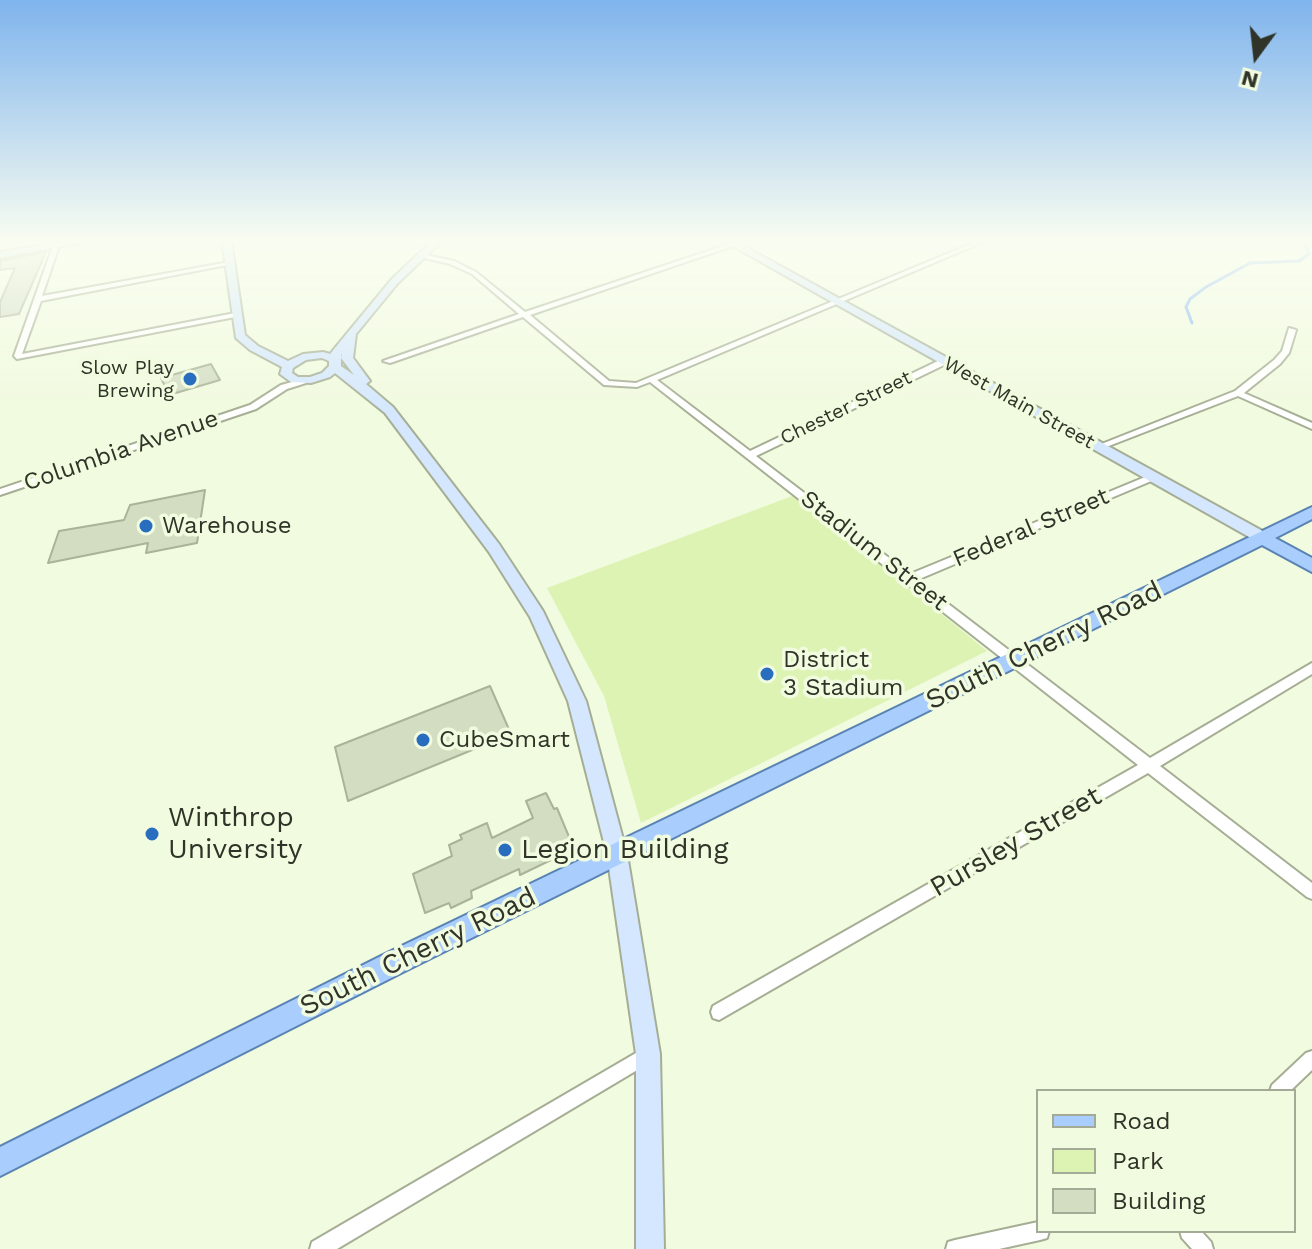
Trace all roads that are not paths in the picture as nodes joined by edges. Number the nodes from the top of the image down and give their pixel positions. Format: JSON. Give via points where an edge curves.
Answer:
{"nodes":[{"id":1,"x":42,"y":298,"type":"edge"},
{"id":2,"x":233,"y":298,"type":"edge"},
{"id":3,"x":380,"y":298,"type":"edge"},
{"id":4,"x":504,"y":298,"type":"edge"},
{"id":5,"x":571,"y":298,"type":"edge"},
{"id":6,"x":832,"y":298,"type":"edge"},
{"id":7,"x":851,"y":298,"type":"edge"},
{"id":8,"x":38,"y":299,"type":"joint"},
{"id":9,"x":840,"y":303,"type":"junction"},
{"id":10,"x":235,"y":315,"type":"junction"},
{"id":11,"x":524,"y":315,"type":"junction"},
{"id":12,"x":1292,"y":330,"type":"dead end"},
{"id":13,"x":351,"y":333,"type":"junction"},
{"id":14,"x":262,"y":353,"type":"junction"},
{"id":15,"x":309,"y":356,"type":"junction"},
{"id":16,"x":387,"y":361,"type":"dead end"},
{"id":17,"x":943,"y":362,"type":"junction"},
{"id":18,"x":334,"y":363,"type":"junction"},
{"id":19,"x":287,"y":370,"type":"junction"},
{"id":20,"x":651,"y":379,"type":"junction"},
{"id":21,"x":307,"y":381,"type":"junction"},
{"id":22,"x":1238,"y":393,"type":"junction"},
{"id":23,"x":375,"y":396,"type":"junction"},
{"id":24,"x":242,"y":409,"type":"junction"},
{"id":25,"x":1312,"y":426,"type":"edge"},
{"id":26,"x":1098,"y":447,"type":"junction"},
{"id":27,"x":750,"y":455,"type":"junction"},
{"id":28,"x":1153,"y":477,"type":"junction"},
{"id":29,"x":0,"y":492,"type":"edge"},
{"id":30,"x":1312,"y":512,"type":"edge"},
{"id":31,"x":1263,"y":538,"type":"junction"},
{"id":32,"x":1312,"y":566,"type":"edge"},
{"id":33,"x":909,"y":579,"type":"junction"},
{"id":34,"x":1015,"y":661,"type":"junction"},
{"id":35,"x":1312,"y":668,"type":"edge"},
{"id":36,"x":1150,"y":765,"type":"junction"},
{"id":37,"x":617,"y":854,"type":"junction"},
{"id":38,"x":1312,"y":892,"type":"edge"},
{"id":39,"x":719,"y":1012,"type":"dead end"},
{"id":40,"x":648,"y":1054,"type":"junction"},
{"id":41,"x":1312,"y":1059,"type":"edge"},
{"id":42,"x":1280,"y":1089,"type":"edge"},
{"id":43,"x":0,"y":1162,"type":"edge"},
{"id":44,"x":1036,"y":1232,"type":"edge"},
{"id":45,"x":1191,"y":1233,"type":"edge"},
{"id":46,"x":319,"y":1249,"type":"edge"},
{"id":47,"x":650,"y":1249,"type":"edge"},
{"id":48,"x":955,"y":1249,"type":"edge"},
{"id":49,"x":1204,"y":1249,"type":"edge"}],
"edges":[{"from":1,"to":8,"type":"street"},
{"from":2,"to":10,"type":"street"},
{"from":3,"to":13,"type":"street"},
{"from":4,"to":11,"type":"street"},
{"from":5,"to":11,"type":"street"},
{"from":6,"to":9,"type":"street","name":"West Main Street"},
{"from":7,"to":9,"type":"street"},
{"from":8,"to":10,"type":"street","via":[[20,357]]},
{"from":9,"to":17,"type":"street","name":"West Main Street"},
{"from":9,"to":20,"type":"street"},
{"from":10,"to":14,"type":"street","via":[[240,336]]},
{"from":11,"to":16,"type":"street"},
{"from":11,"to":20,"type":"street","via":[[607,383],[637,385]]},
{"from":12,"to":22,"type":"street","via":[[1277,362]]},
{"from":13,"to":15,"type":"street"},
{"from":13,"to":18,"type":"street"},
{"from":13,"to":23,"type":"street","via":[[348,362]]},
{"from":14,"to":15,"type":"street"},
{"from":14,"to":19,"type":"street"},
{"from":15,"to":18,"type":"street"},
{"from":15,"to":19,"type":"street"},
{"from":17,"to":26,"type":"street","name":"West Main Street"},
{"from":17,"to":27,"type":"street","name":"Chester Street"},
{"from":18,"to":21,"type":"street","via":[[326,375]]},
{"from":18,"to":23,"type":"street"},
{"from":19,"to":21,"type":"street"},
{"from":19,"to":24,"type":"street","name":"Columbia Avenue"},
{"from":20,"to":27,"type":"street","name":"Stadium Street"},
{"from":21,"to":23,"type":"street"},
{"from":21,"to":24,"type":"street","name":"Columbia Avenue"},
{"from":22,"to":25,"type":"street"},
{"from":22,"to":26,"type":"street"},
{"from":23,"to":37,"type":"street","via":[[485,536],[537,615],[577,701]]},
{"from":24,"to":29,"type":"street","name":"Columbia Avenue"},
{"from":26,"to":28,"type":"street","name":"West Main Street"},
{"from":27,"to":33,"type":"street","name":"Stadium Street"},
{"from":28,"to":31,"type":"street","name":"West Main Street"},
{"from":28,"to":33,"type":"street","name":"Federal Street"},
{"from":30,"to":31,"type":"main road","name":"South Cherry Road"},
{"from":31,"to":32,"type":"main road","name":"West Main Street"},
{"from":31,"to":34,"type":"main road","name":"South Cherry Road"},
{"from":33,"to":34,"type":"street","name":"Stadium Street"},
{"from":34,"to":36,"type":"street","name":"Stadium Street"},
{"from":34,"to":37,"type":"main road","name":"South Cherry Road"},
{"from":35,"to":36,"type":"street","name":"Pursley Street"},
{"from":36,"to":38,"type":"street","name":"Stadium Street"},
{"from":36,"to":39,"type":"street","name":"Pursley Street"},
{"from":37,"to":40,"type":"street"},
{"from":37,"to":43,"type":"main road","name":"South Cherry Road"},
{"from":40,"to":46,"type":"street"},
{"from":40,"to":47,"type":"street"},
{"from":41,"to":42,"type":"street"},
{"from":44,"to":48,"type":"street"},
{"from":45,"to":49,"type":"street"}]}
